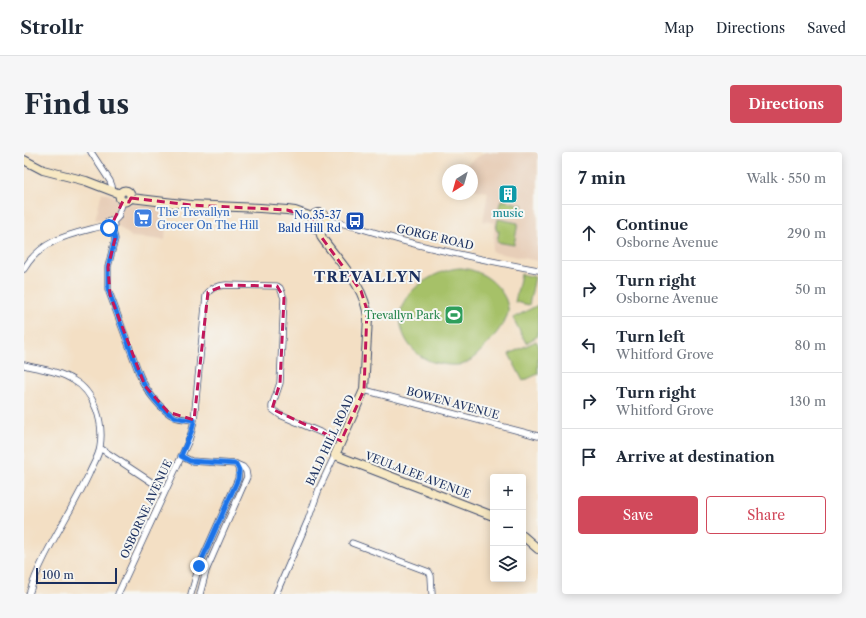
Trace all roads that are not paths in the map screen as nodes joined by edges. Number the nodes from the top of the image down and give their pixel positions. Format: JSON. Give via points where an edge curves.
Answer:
{"nodes":[{"id":1,"x":91,"y":152,"type":"edge"},
{"id":2,"x":24,"y":160,"type":"edge"},
{"id":3,"x":112,"y":190,"type":"junction"},
{"id":4,"x":125,"y":197,"type":"junction"},
{"id":5,"x":312,"y":217,"type":"junction"},
{"id":6,"x":327,"y":221,"type":"junction"},
{"id":7,"x":112,"y":225,"type":"junction"},
{"id":8,"x":319,"y":229,"type":"junction"},
{"id":9,"x":24,"y":269,"type":"edge"},
{"id":10,"x":538,"y":270,"type":"edge"},
{"id":11,"x":24,"y":365,"type":"edge"},
{"id":12,"x":364,"y":390,"type":"junction"},
{"id":13,"x":194,"y":420,"type":"junction"},
{"id":14,"x":538,"y":436,"type":"edge"},
{"id":15,"x":341,"y":441,"type":"junction"},
{"id":16,"x":100,"y":448,"type":"junction"},
{"id":17,"x":335,"y":455,"type":"junction"},
{"id":18,"x":181,"y":456,"type":"junction"},
{"id":19,"x":236,"y":464,"type":"junction"},
{"id":20,"x":165,"y":491,"type":"junction"},
{"id":21,"x":490,"y":515,"type":"edge"},
{"id":22,"x":526,"y":539,"type":"edge"},
{"id":23,"x":352,"y":543,"type":"dead end"},
{"id":24,"x":538,"y":549,"type":"edge"},
{"id":25,"x":29,"y":594,"type":"edge"},
{"id":26,"x":118,"y":594,"type":"edge"},
{"id":27,"x":191,"y":594,"type":"edge"},
{"id":28,"x":200,"y":594,"type":"edge"},
{"id":29,"x":276,"y":594,"type":"edge"},
{"id":30,"x":432,"y":594,"type":"edge"}],
"edges":[{"from":1,"to":3,"type":"street","via":[[110,181]]},
{"from":2,"to":3,"type":"street","via":[[43,170]]},
{"from":3,"to":4,"type":"street"},
{"from":4,"to":5,"type":"street","via":[[191,205],[287,210]]},
{"from":4,"to":7,"type":"street"},
{"from":5,"to":6,"type":"street","via":[[321,213]]},
{"from":5,"to":8,"type":"street","via":[[312,224]]},
{"from":6,"to":8,"type":"street","via":[[324,228]]},
{"from":6,"to":10,"type":"street","name":"GORGE ROAD","via":[[431,248]]},
{"from":7,"to":9,"type":"street","via":[[109,221],[106,225],[56,239],[33,256]]},
{"from":7,"to":13,"type":"street","via":[[115,239],[108,267],[108,289],[144,386],[175,417]]},
{"from":8,"to":12,"type":"street","name":"BALD HILL ROAD","via":[[322,238],[355,281],[365,301],[368,324]]},
{"from":11,"to":16,"type":"street","via":[[66,376],[86,390],[99,420]]},
{"from":12,"to":14,"type":"street","name":"BOWEN AVENUE"},
{"from":12,"to":15,"type":"street","name":"BALD HILL ROAD"},
{"from":13,"to":15,"type":"street","name":"OSBORNE AVENUE","via":[[208,292],[212,288],[226,285],[277,286],[284,298],[280,383],[272,409],[275,413]]},
{"from":13,"to":18,"type":"street","name":"OSBORNE AVENUE"},
{"from":15,"to":17,"type":"street","name":"BALD HILL ROAD"},
{"from":16,"to":20,"type":"street"},
{"from":16,"to":25,"type":"street"},
{"from":17,"to":21,"type":"street","name":"VEULALEE AVENUE"},
{"from":17,"to":29,"type":"street","name":"BALD HILL ROAD","via":[[318,489],[308,520]]},
{"from":18,"to":19,"type":"street","via":[[190,461]]},
{"from":18,"to":20,"type":"street","name":"OSBORNE AVENUE"},
{"from":19,"to":27,"type":"street","via":[[239,470],[238,479],[199,566]]},
{"from":19,"to":28,"type":"street","via":[[243,467],[247,476],[206,571]]},
{"from":20,"to":26,"type":"street","name":"OSBORNE AVENUE"},
{"from":22,"to":24,"type":"street"},
{"from":23,"to":30,"type":"street","via":[[429,572]]}]}
